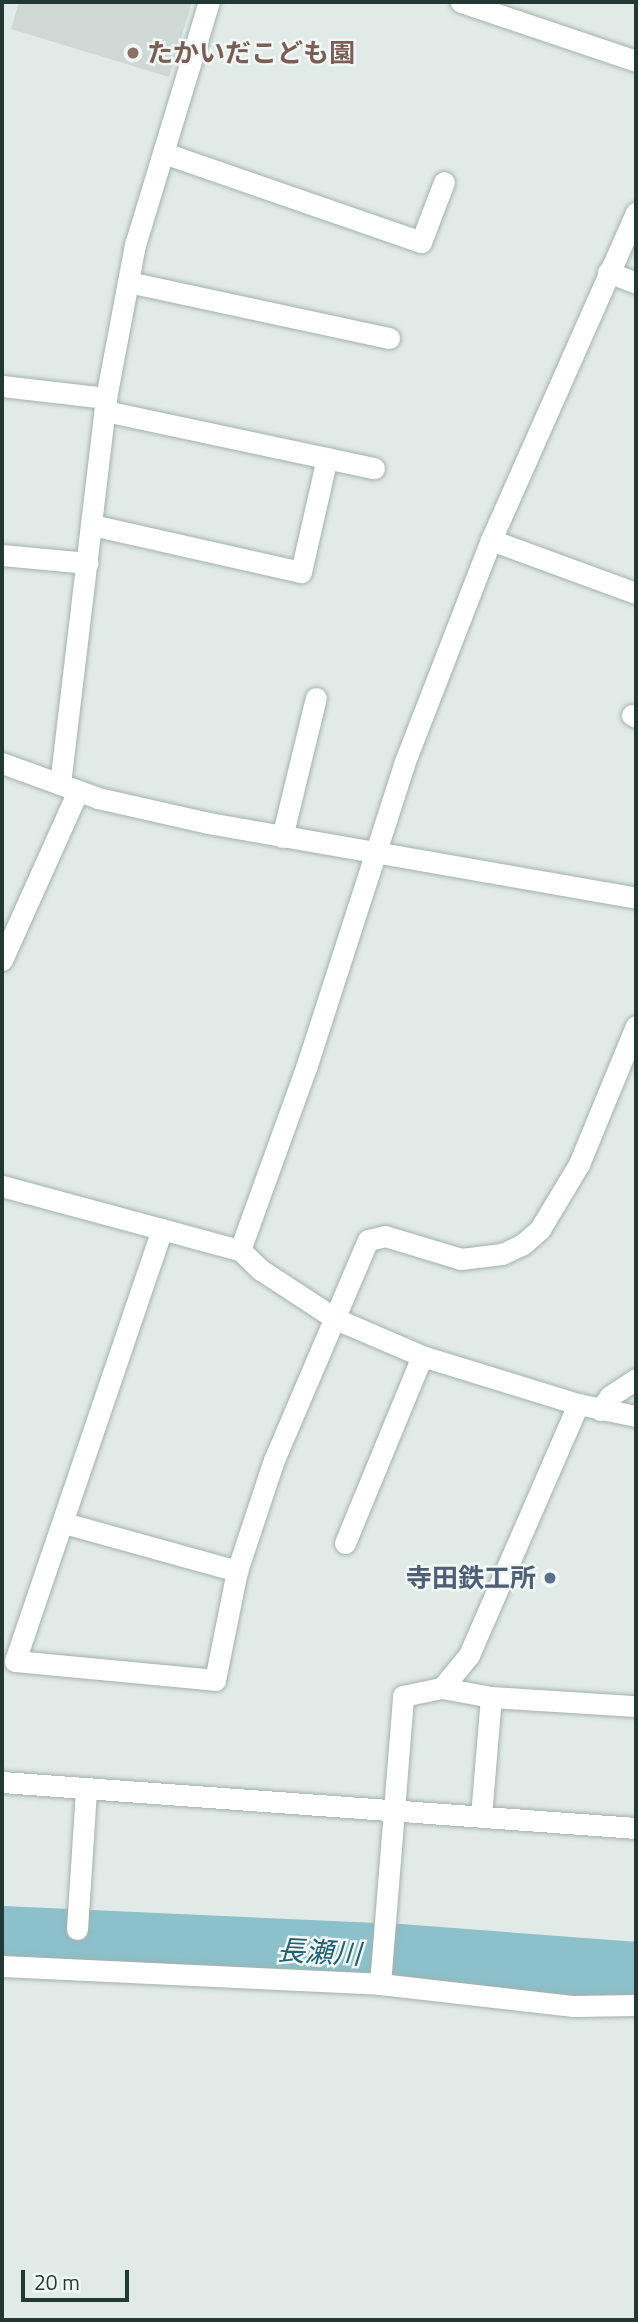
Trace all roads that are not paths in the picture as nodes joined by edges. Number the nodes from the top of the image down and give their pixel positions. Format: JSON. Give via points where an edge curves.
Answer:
{"nodes":[{"id":1,"x":209,"y":2,"type":"edge"},
{"id":2,"x":461,"y":2,"type":"edge"},
{"id":3,"x":636,"y":61,"type":"edge"},
{"id":4,"x":164,"y":153,"type":"junction"},
{"id":5,"x":444,"y":182,"type":"dead end"},
{"id":6,"x":636,"y":213,"type":"edge"},
{"id":7,"x":608,"y":272,"type":"junction"},
{"id":8,"x":128,"y":282,"type":"junction"},
{"id":9,"x":636,"y":283,"type":"edge"},
{"id":10,"x":389,"y":338,"type":"dead end"},
{"id":11,"x":2,"y":386,"type":"edge"},
{"id":12,"x":105,"y":404,"type":"junction"},
{"id":13,"x":327,"y":458,"type":"junction"},
{"id":14,"x":374,"y":468,"type":"dead end"},
{"id":15,"x":92,"y":525,"type":"junction"},
{"id":16,"x":491,"y":540,"type":"junction"},
{"id":17,"x":2,"y":555,"type":"edge"},
{"id":18,"x":88,"y":563,"type":"junction"},
{"id":19,"x":636,"y":593,"type":"edge"},
{"id":20,"x":316,"y":698,"type":"dead end"},
{"id":21,"x":2,"y":763,"type":"edge"},
{"id":22,"x":69,"y":787,"type":"junction"},
{"id":23,"x":282,"y":837,"type":"junction"},
{"id":24,"x":372,"y":854,"type":"junction"},
{"id":25,"x":636,"y":898,"type":"edge"},
{"id":26,"x":2,"y":959,"type":"edge"},
{"id":27,"x":636,"y":1026,"type":"edge"},
{"id":28,"x":2,"y":1186,"type":"edge"},
{"id":29,"x":162,"y":1229,"type":"junction"},
{"id":30,"x":240,"y":1250,"type":"junction"},
{"id":31,"x":336,"y":1319,"type":"junction"},
{"id":32,"x":422,"y":1356,"type":"junction"},
{"id":33,"x":636,"y":1379,"type":"edge"},
{"id":34,"x":578,"y":1404,"type":"junction"},
{"id":35,"x":600,"y":1410,"type":"junction"},
{"id":36,"x":636,"y":1416,"type":"edge"},
{"id":37,"x":64,"y":1523,"type":"junction"},
{"id":38,"x":345,"y":1544,"type":"dead end"},
{"id":39,"x":237,"y":1571,"type":"junction"},
{"id":40,"x":8,"y":1661,"type":"edge"},
{"id":41,"x":442,"y":1688,"type":"junction"},
{"id":42,"x":491,"y":1697,"type":"junction"},
{"id":43,"x":636,"y":1706,"type":"edge"},
{"id":44,"x":2,"y":1782,"type":"edge"},
{"id":45,"x":86,"y":1788,"type":"junction"},
{"id":46,"x":392,"y":1810,"type":"junction"},
{"id":47,"x":481,"y":1816,"type":"junction"},
{"id":48,"x":636,"y":1828,"type":"edge"},
{"id":49,"x":77,"y":1929,"type":"dead end"},
{"id":50,"x":2,"y":1966,"type":"edge"},
{"id":51,"x":380,"y":1984,"type":"junction"},
{"id":52,"x":636,"y":2006,"type":"edge"}],
"edges":[{"from":1,"to":4,"type":"street"},
{"from":2,"to":3,"type":"street"},
{"from":4,"to":5,"type":"street","via":[[421,242]]},
{"from":4,"to":8,"type":"street"},
{"from":6,"to":7,"type":"street"},
{"from":7,"to":9,"type":"street"},
{"from":7,"to":16,"type":"street"},
{"from":8,"to":10,"type":"street"},
{"from":8,"to":12,"type":"street"},
{"from":11,"to":12,"type":"street"},
{"from":12,"to":13,"type":"street"},
{"from":12,"to":15,"type":"street"},
{"from":13,"to":14,"type":"street"},
{"from":13,"to":15,"type":"street","via":[[301,572]]},
{"from":15,"to":18,"type":"street"},
{"from":16,"to":19,"type":"street"},
{"from":16,"to":24,"type":"street"},
{"from":17,"to":18,"type":"street"},
{"from":18,"to":22,"type":"street"},
{"from":20,"to":23,"type":"street"},
{"from":21,"to":22,"type":"street"},
{"from":22,"to":23,"type":"street"},
{"from":22,"to":26,"type":"street"},
{"from":23,"to":24,"type":"street"},
{"from":24,"to":25,"type":"street"},
{"from":24,"to":30,"type":"street","via":[[306,1068]]},
{"from":27,"to":31,"type":"street","via":[[579,1164],[540,1229],[523,1244],[482,1258],[461,1259],[385,1236],[368,1240]]},
{"from":28,"to":29,"type":"street"},
{"from":29,"to":30,"type":"street"},
{"from":29,"to":37,"type":"street"},
{"from":30,"to":31,"type":"street","via":[[261,1270]]},
{"from":31,"to":32,"type":"street"},
{"from":31,"to":39,"type":"street","via":[[274,1460]]},
{"from":32,"to":34,"type":"street"},
{"from":32,"to":38,"type":"street"},
{"from":33,"to":35,"type":"street","via":[[610,1396]]},
{"from":34,"to":35,"type":"street"},
{"from":34,"to":41,"type":"street","via":[[477,1641]]},
{"from":35,"to":36,"type":"street"},
{"from":37,"to":39,"type":"street"},
{"from":37,"to":40,"type":"street"},
{"from":39,"to":40,"type":"street","via":[[215,1680]]},
{"from":41,"to":42,"type":"street"},
{"from":41,"to":46,"type":"street","via":[[403,1696]]},
{"from":42,"to":43,"type":"street"},
{"from":42,"to":47,"type":"street"},
{"from":44,"to":45,"type":"street"},
{"from":45,"to":46,"type":"street"},
{"from":45,"to":49,"type":"street"},
{"from":46,"to":47,"type":"street"},
{"from":46,"to":51,"type":"street"},
{"from":47,"to":48,"type":"street"},
{"from":50,"to":51,"type":"street"},
{"from":51,"to":52,"type":"street","via":[[574,2006]]}]}
